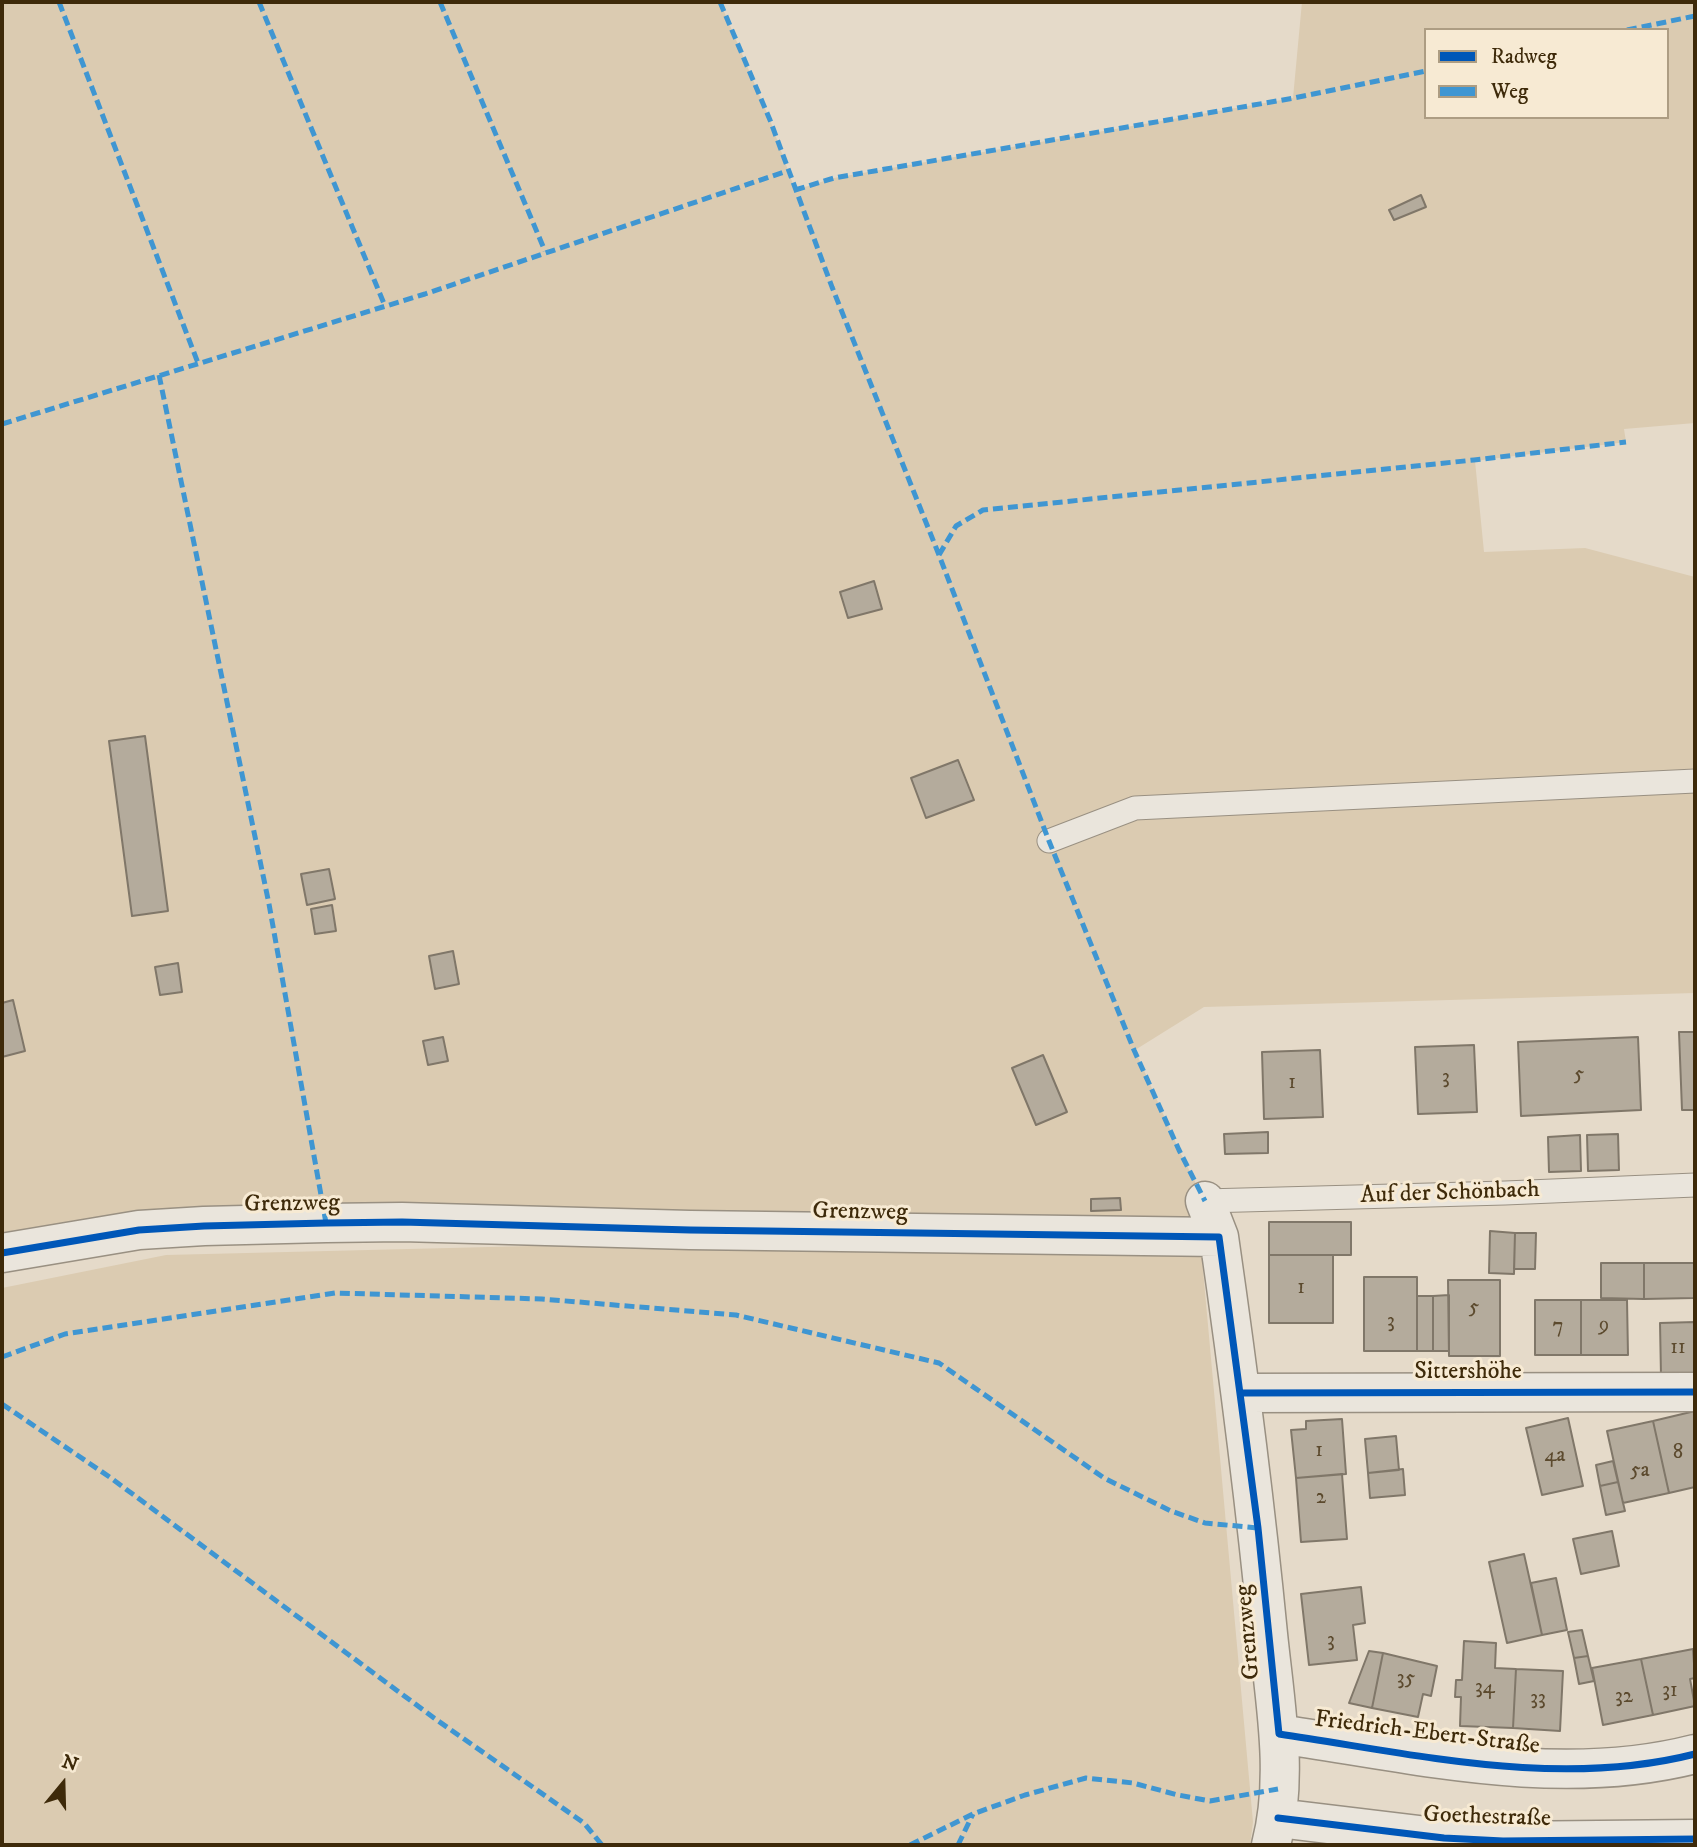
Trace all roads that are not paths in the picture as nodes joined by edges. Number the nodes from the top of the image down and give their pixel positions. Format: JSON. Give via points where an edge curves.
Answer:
{"nodes":[{"id":1,"x":1695,"y":781,"type":"edge"},
{"id":2,"x":1049,"y":841,"type":"dead end"},
{"id":3,"x":1695,"y":1185,"type":"edge"},
{"id":4,"x":1205,"y":1200,"type":"joint"},
{"id":5,"x":1219,"y":1237,"type":"junction"},
{"id":6,"x":2,"y":1254,"type":"edge"},
{"id":7,"x":1695,"y":1392,"type":"edge"},
{"id":8,"x":1241,"y":1394,"type":"junction"},
{"id":9,"x":1279,"y":1734,"type":"junction"},
{"id":10,"x":1695,"y":1754,"type":"edge"},
{"id":11,"x":1274,"y":1831,"type":"edge"},
{"id":12,"x":1695,"y":1839,"type":"edge"}],
"edges":[{"from":1,"to":2,"type":"lane","via":[[1135,808]]},
{"from":3,"to":4,"type":"lane","name":"Auf der Schönbach"},
{"from":4,"to":5,"type":"street","name":"Grenzweg"},
{"from":5,"to":6,"type":"street","name":"Grenzweg","via":[[326,1223],[139,1230]]},
{"from":5,"to":8,"type":"street","name":"Grenzweg"},
{"from":7,"to":8,"type":"street","name":"Sittershöhe"},
{"from":8,"to":9,"type":"street","name":"Grenzweg"},
{"from":9,"to":10,"type":"street","name":"Friedrich-Ebert-Straße","via":[[1524,1768],[1617,1768]]},
{"from":9,"to":11,"type":"street","name":"Grenzweg"},
{"from":11,"to":12,"type":"street","name":"Goethestraße","via":[[1503,1841]]}]}
